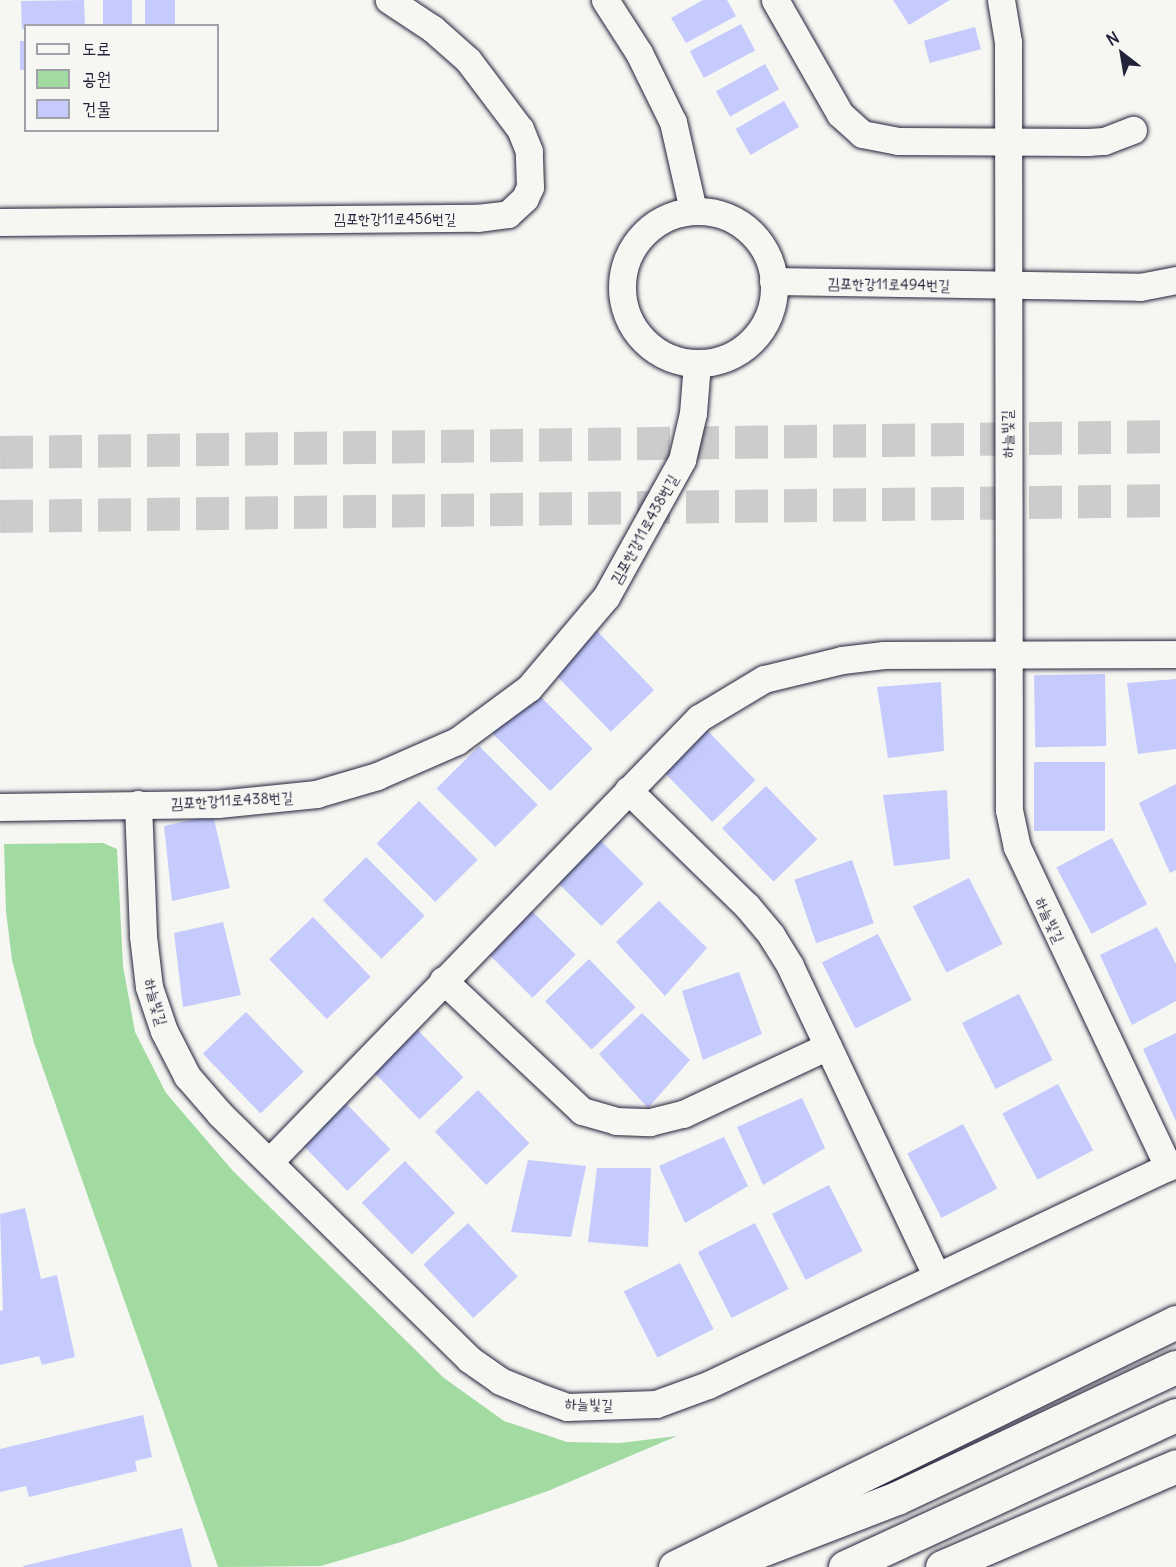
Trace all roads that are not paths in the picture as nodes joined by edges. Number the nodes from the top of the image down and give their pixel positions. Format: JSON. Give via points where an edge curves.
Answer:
{"nodes":[{"id":1,"x":389,"y":0,"type":"edge"},
{"id":2,"x":605,"y":0,"type":"edge"},
{"id":3,"x":775,"y":0,"type":"edge"},
{"id":4,"x":1001,"y":0,"type":"edge"},
{"id":5,"x":1133,"y":130,"type":"dead end"},
{"id":6,"x":1006,"y":141,"type":"junction"},
{"id":7,"x":693,"y":210,"type":"junction"},
{"id":8,"x":0,"y":222,"type":"edge"},
{"id":9,"x":1176,"y":280,"type":"edge"},
{"id":10,"x":773,"y":281,"type":"junction"},
{"id":11,"x":1005,"y":286,"type":"junction"},
{"id":12,"x":697,"y":363,"type":"junction"},
{"id":13,"x":1009,"y":654,"type":"junction"},
{"id":14,"x":1176,"y":654,"type":"edge"},
{"id":15,"x":628,"y":790,"type":"junction"},
{"id":16,"x":138,"y":804,"type":"junction"},
{"id":17,"x":0,"y":807,"type":"edge"},
{"id":18,"x":443,"y":980,"type":"junction"},
{"id":19,"x":828,"y":1046,"type":"junction"},
{"id":20,"x":270,"y":1161,"type":"junction"},
{"id":21,"x":1172,"y":1165,"type":"edge"},
{"id":22,"x":936,"y":1275,"type":"junction"},
{"id":23,"x":1176,"y":1322,"type":"edge"},
{"id":24,"x":1176,"y":1366,"type":"edge"},
{"id":25,"x":1176,"y":1415,"type":"edge"},
{"id":26,"x":1176,"y":1466,"type":"edge"},
{"id":27,"x":675,"y":1567,"type":"edge"},
{"id":28,"x":717,"y":1567,"type":"edge"},
{"id":29,"x":845,"y":1567,"type":"edge"},
{"id":30,"x":942,"y":1567,"type":"edge"}],
"edges":[{"from":1,"to":8,"type":"street","name":"김포한강11로456번길","via":[[433,29],[468,60],[520,129],[528,151],[530,187],[525,198],[508,214],[477,218]]},
{"from":2,"to":7,"type":"street","via":[[639,53],[673,122]]},
{"from":3,"to":6,"type":"street","via":[[840,114],[862,134],[898,141]]},
{"from":4,"to":6,"type":"street","via":[[1008,42]]},
{"from":5,"to":6,"type":"street","via":[[1104,141]]},
{"from":6,"to":11,"type":"street"},
{"from":7,"to":10,"type":"street","via":[[726,215],[748,229],[765,250]]},
{"from":7,"to":12,"type":"street","via":[[658,222],[639,240],[624,267],[622,290],[626,313],[637,333],[654,349],[674,359]]},
{"from":9,"to":11,"type":"street","name":"김포한강11로494번길","via":[[1140,287]]},
{"from":10,"to":11,"type":"street","name":"김포한강11로494번길"},
{"from":10,"to":12,"type":"street","via":[[773,301],[763,326],[746,345],[723,358]]},
{"from":11,"to":13,"type":"street","name":"하늘빛길"},
{"from":12,"to":16,"type":"street","name":"김포한강11로438번길","via":[[693,413],[682,460],[606,597],[529,688],[488,720],[422,759],[316,794],[218,804]]},
{"from":13,"to":14,"type":"street"},
{"from":13,"to":15,"type":"street","via":[[884,655],[843,660],[764,679],[699,718]]},
{"from":13,"to":21,"type":"street","name":"하늘빛길","via":[[1010,810],[1017,847]]},
{"from":15,"to":18,"type":"street"},
{"from":15,"to":19,"type":"street","via":[[747,906],[771,935]]},
{"from":16,"to":17,"type":"street","name":"김포한강11로438번길"},
{"from":16,"to":20,"type":"street","name":"하늘빛길","via":[[143,936],[149,987],[164,1031],[187,1076]]},
{"from":18,"to":19,"type":"street","via":[[582,1111],[616,1121],[650,1122],[683,1114]]},
{"from":18,"to":20,"type":"street"},
{"from":19,"to":22,"type":"street"},
{"from":20,"to":22,"type":"street","name":"하늘빛길","via":[[469,1359],[500,1381],[567,1407],[656,1404],[708,1385]]},
{"from":21,"to":22,"type":"street","name":"하늘빛길"},
{"from":23,"to":27,"type":"main road"},
{"from":24,"to":28,"type":"main road","via":[[897,1497]]},
{"from":25,"to":29,"type":"main road"},
{"from":26,"to":30,"type":"main road"}]}
